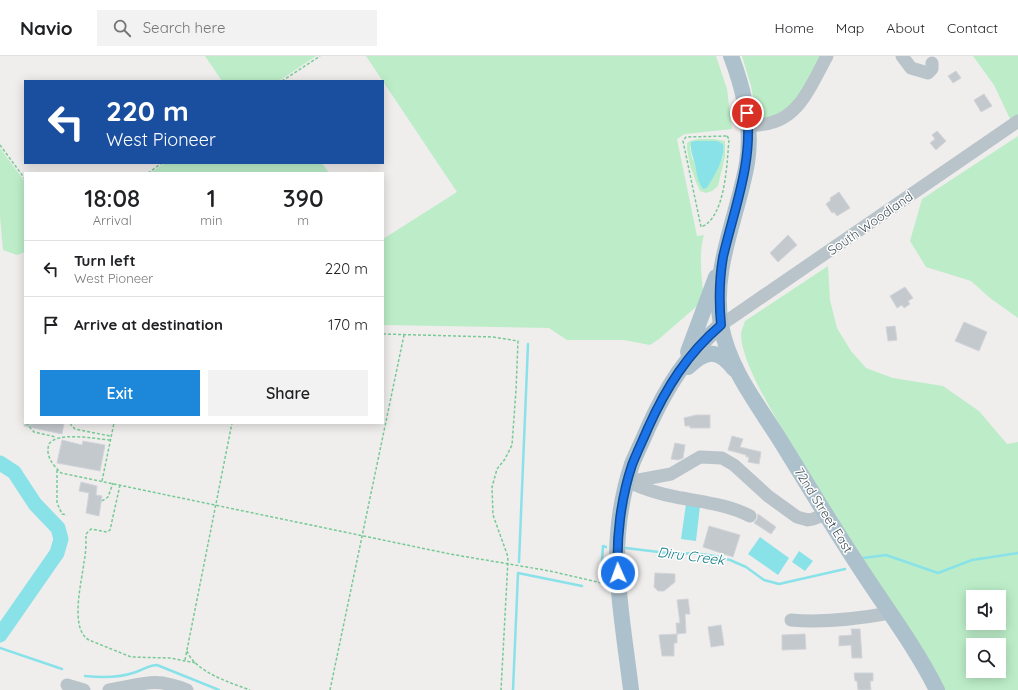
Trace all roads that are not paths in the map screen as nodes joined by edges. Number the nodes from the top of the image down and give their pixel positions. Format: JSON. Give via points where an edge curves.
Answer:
{"nodes":[{"id":1,"x":731,"y":56,"type":"edge"},
{"id":2,"x":826,"y":56,"type":"edge"},
{"id":3,"x":902,"y":56,"type":"edge"},
{"id":4,"x":932,"y":63,"type":"dead end"},
{"id":5,"x":1018,"y":121,"type":"edge"},
{"id":6,"x":749,"y":126,"type":"junction"},
{"id":7,"x":723,"y":258,"type":"junction"},
{"id":8,"x":721,"y":325,"type":"junction"},
{"id":9,"x":683,"y":364,"type":"junction"},
{"id":10,"x":671,"y":383,"type":"junction"},
{"id":11,"x":744,"y":383,"type":"junction"},
{"id":12,"x":628,"y":482,"type":"junction"},
{"id":13,"x":826,"y":514,"type":"junction"},
{"id":14,"x":750,"y":516,"type":"dead end"},
{"id":15,"x":890,"y":613,"type":"junction"},
{"id":16,"x":791,"y":620,"type":"dead end"},
{"id":17,"x":68,"y":685,"type":"dead end"},
{"id":18,"x":84,"y":690,"type":"edge"},
{"id":19,"x":109,"y":690,"type":"edge"},
{"id":20,"x":187,"y":690,"type":"edge"},
{"id":21,"x":631,"y":690,"type":"edge"},
{"id":22,"x":938,"y":690,"type":"edge"}],
"edges":[{"from":1,"to":6,"type":"main road","via":[[744,98]]},
{"from":2,"to":6,"type":"street","via":[[801,103],[794,110],[771,123]]},
{"from":3,"to":4,"type":"street","via":[[911,68],[928,73],[932,69]]},
{"from":5,"to":8,"type":"street","name":"South Woodland"},
{"from":6,"to":7,"type":"main road","via":[[747,162]]},
{"from":7,"to":8,"type":"main road","name":"72nd Street East","via":[[720,283]]},
{"from":7,"to":9,"type":"main road"},
{"from":8,"to":9,"type":"main road"},
{"from":8,"to":11,"type":"main road","name":"72nd Street East","via":[[729,352]]},
{"from":9,"to":10,"type":"main road"},
{"from":10,"to":11,"type":"main road","via":[[697,358],[711,353],[723,357]]},
{"from":10,"to":12,"type":"main road","via":[[640,445]]},
{"from":11,"to":13,"type":"main road","name":"72nd Street East"},
{"from":12,"to":13,"type":"street","via":[[671,474],[700,457],[722,458],[797,517],[808,520]]},
{"from":12,"to":14,"type":"street","via":[[673,496],[735,508]]},
{"from":12,"to":21,"type":"main road","via":[[617,560]]},
{"from":13,"to":15,"type":"main road","name":"72nd Street East"},
{"from":15,"to":16,"type":"street","via":[[848,620]]},
{"from":15,"to":22,"type":"main road","name":"72nd Street East"},
{"from":17,"to":18,"type":"street"},
{"from":19,"to":20,"type":"street","via":[[154,682],[168,683]]}]}
